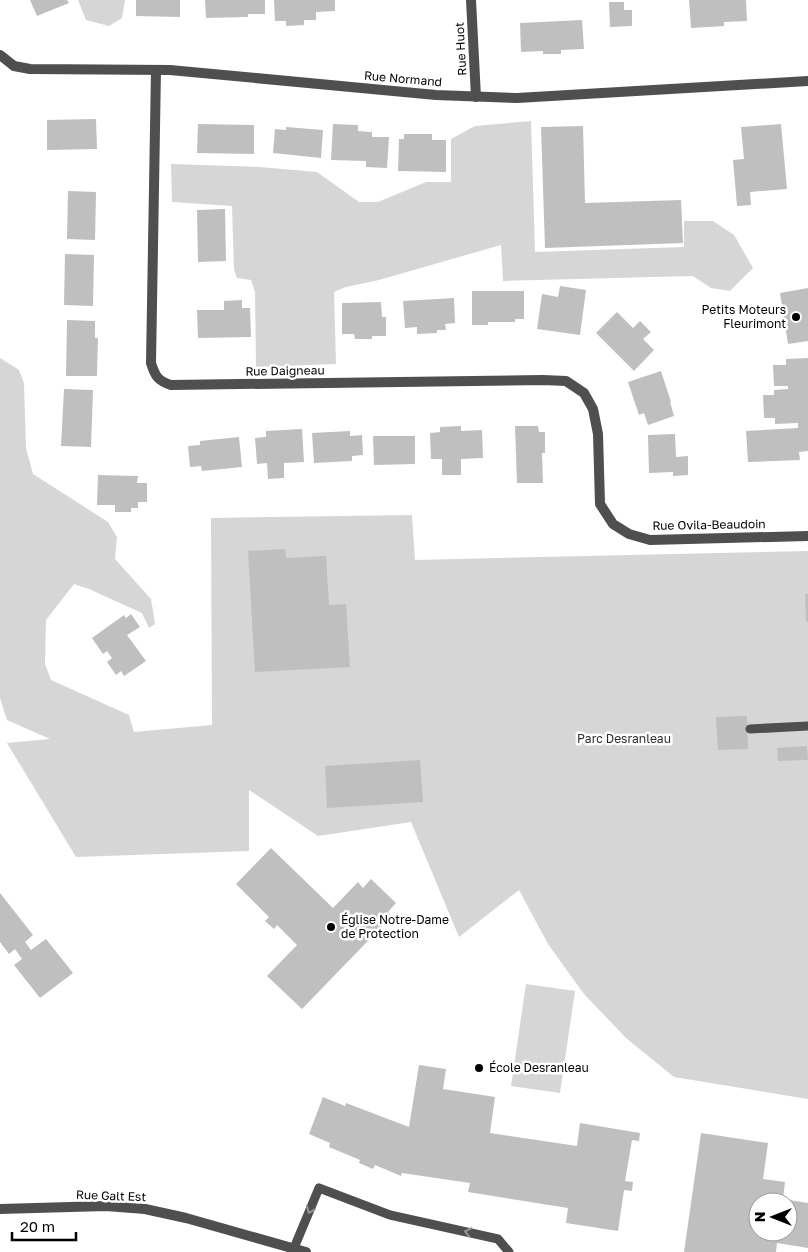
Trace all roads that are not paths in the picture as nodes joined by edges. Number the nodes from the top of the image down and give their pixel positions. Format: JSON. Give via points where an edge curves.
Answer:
{"nodes":[{"id":1,"x":471,"y":0,"type":"edge"},
{"id":2,"x":0,"y":55,"type":"edge"},
{"id":3,"x":156,"y":70,"type":"junction"},
{"id":4,"x":808,"y":81,"type":"edge"},
{"id":5,"x":476,"y":97,"type":"junction"},
{"id":6,"x":613,"y":524,"type":"joint"},
{"id":7,"x":808,"y":536,"type":"edge"},
{"id":8,"x":808,"y":726,"type":"edge"},
{"id":9,"x":750,"y":729,"type":"dead end"},
{"id":10,"x":0,"y":1210,"type":"edge"},
{"id":11,"x":294,"y":1248,"type":"junction"},
{"id":12,"x":306,"y":1252,"type":"edge"},
{"id":13,"x":510,"y":1252,"type":"edge"}],
"edges":[{"from":1,"to":5,"type":"street","name":"Rue Huot"},
{"from":2,"to":3,"type":"street","name":"Rue Normand","via":[[14,66],[30,69]]},
{"from":3,"to":5,"type":"street","name":"Rue Normand"},
{"from":3,"to":6,"type":"street","name":"Rue Daigneau","via":[[151,363],[161,382],[171,385],[566,382],[584,393],[592,409],[598,434],[600,504]]},
{"from":4,"to":5,"type":"street","name":"Rue Normand","via":[[562,97]]},
{"from":6,"to":7,"type":"street","name":"Rue Ovila-Beaudoin","via":[[629,534],[650,540]]},
{"from":8,"to":9,"type":"lane"},
{"from":10,"to":11,"type":"street","name":"Rue Galt Est","via":[[106,1206],[145,1209]]},
{"from":11,"to":12,"type":"street","name":"Rue Galt Est"},
{"from":13,"to":11,"type":"lane","one_way":true,"via":[[498,1239],[390,1215],[319,1188]]}]}
